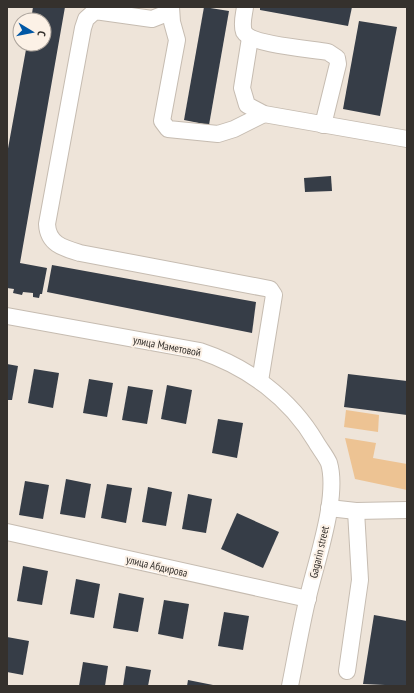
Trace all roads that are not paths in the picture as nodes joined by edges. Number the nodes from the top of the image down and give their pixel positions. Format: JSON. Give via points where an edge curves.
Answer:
{"nodes":[{"id":1,"x":245,"y":7,"type":"edge"},
{"id":2,"x":171,"y":9,"type":"edge"},
{"id":3,"x":250,"y":38,"type":"junction"},
{"id":4,"x":264,"y":114,"type":"junction"},
{"id":5,"x":323,"y":125,"type":"junction"},
{"id":6,"x":407,"y":139,"type":"edge"},
{"id":7,"x":7,"y":316,"type":"edge"},
{"id":8,"x":260,"y":381,"type":"junction"},
{"id":9,"x":305,"y":423,"type":"joint"},
{"id":10,"x":329,"y":508,"type":"junction"},
{"id":11,"x":407,"y":510,"type":"edge"},
{"id":12,"x":356,"y":511,"type":"junction"},
{"id":13,"x":7,"y":532,"type":"edge"},
{"id":14,"x":308,"y":599,"type":"junction"},
{"id":15,"x":347,"y":671,"type":"dead end"},
{"id":16,"x":290,"y":686,"type":"edge"}],
"edges":[{"from":1,"to":3,"type":"street","via":[[242,26]]},
{"from":2,"to":4,"type":"street","via":[[178,40],[162,122],[168,129],[218,134]]},
{"from":2,"to":8,"type":"street","via":[[152,19],[95,11],[86,19],[48,216],[47,234],[57,244],[80,253],[270,289],[274,295]]},
{"from":3,"to":4,"type":"street","via":[[242,88],[246,105]]},
{"from":3,"to":5,"type":"street","via":[[328,52],[337,58],[338,64]]},
{"from":4,"to":5,"type":"street"},
{"from":5,"to":6,"type":"street"},
{"from":7,"to":8,"type":"street","name":"улица Маметовой","via":[[200,351],[223,359]]},
{"from":8,"to":9,"type":"street","name":"улица Маметовой","via":[[285,400]]},
{"from":9,"to":10,"type":"street","name":"Gagarin street","via":[[328,463],[331,484]]},
{"from":10,"to":12,"type":"street"},
{"from":10,"to":14,"type":"street","name":"Gagarin street"},
{"from":11,"to":12,"type":"street"},
{"from":12,"to":15,"type":"street","via":[[360,580]]},
{"from":13,"to":14,"type":"street","name":"улица Абдирова"},
{"from":14,"to":16,"type":"street","name":"Gagarin street"}]}
